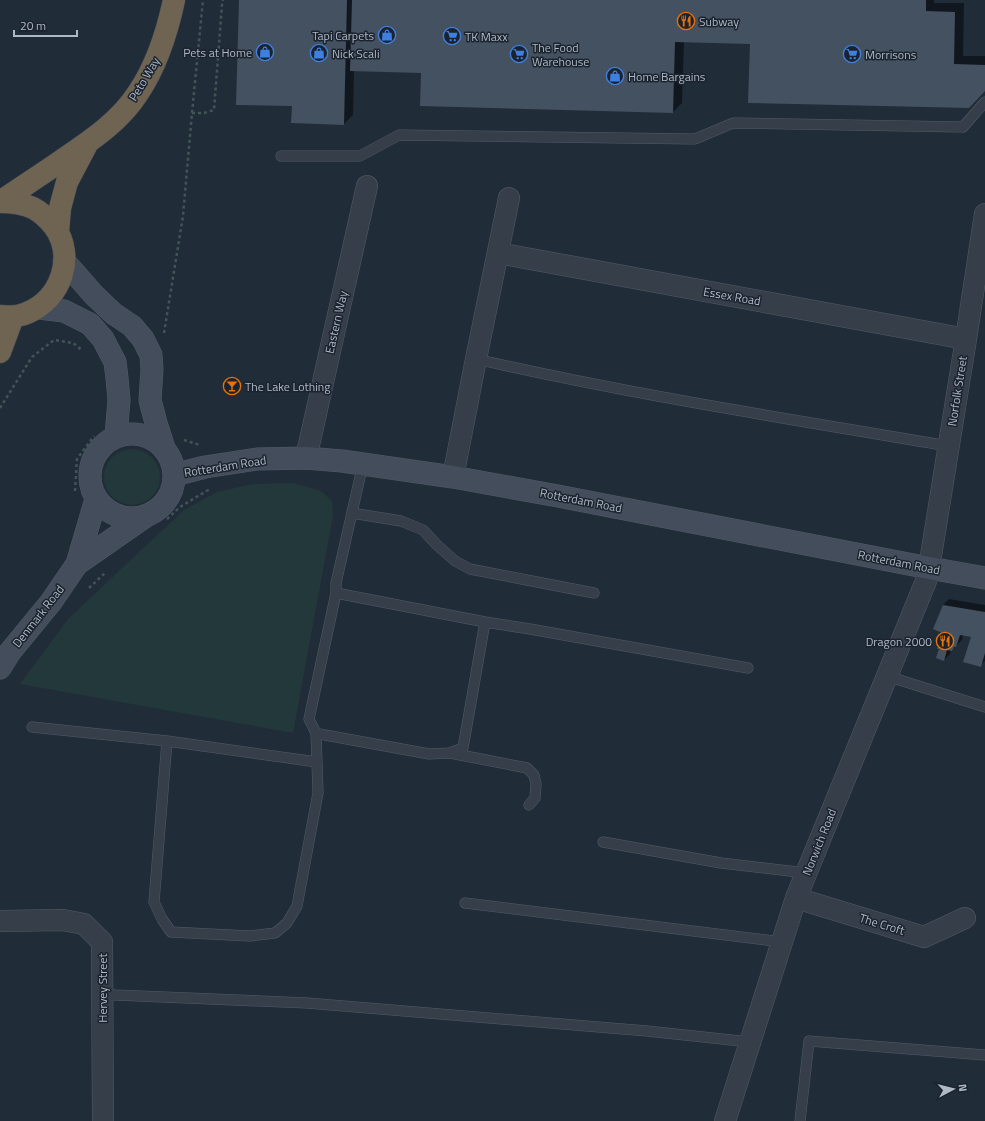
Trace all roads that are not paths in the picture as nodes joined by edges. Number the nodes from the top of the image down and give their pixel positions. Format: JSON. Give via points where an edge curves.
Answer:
{"nodes":[{"id":1,"x":174,"y":0,"type":"edge"},
{"id":2,"x":985,"y":102,"type":"edge"},
{"id":3,"x":88,"y":143,"type":"junction"},
{"id":4,"x":281,"y":156,"type":"dead end"},
{"id":5,"x":367,"y":186,"type":"dead end"},
{"id":6,"x":509,"y":198,"type":"dead end"},
{"id":7,"x":0,"y":202,"type":"edge"},
{"id":8,"x":985,"y":214,"type":"edge"},
{"id":9,"x":58,"y":232,"type":"junction"},
{"id":10,"x":498,"y":253,"type":"junction"},
{"id":11,"x":64,"y":261,"type":"junction"},
{"id":12,"x":39,"y":308,"type":"junction"},
{"id":13,"x":6,"y":316,"type":"edge"},
{"id":14,"x":966,"y":339,"type":"junction"},
{"id":15,"x":0,"y":352,"type":"edge"},
{"id":16,"x":476,"y":359,"type":"junction"},
{"id":17,"x":106,"y":435,"type":"junction"},
{"id":18,"x":948,"y":446,"type":"junction"},
{"id":19,"x":164,"y":448,"type":"junction"},
{"id":20,"x":306,"y":458,"type":"junction"},
{"id":21,"x":363,"y":464,"type":"junction"},
{"id":22,"x":174,"y":475,"type":"junction"},
{"id":23,"x":453,"y":477,"type":"junction"},
{"id":24,"x":96,"y":499,"type":"junction"},
{"id":25,"x":352,"y":513,"type":"junction"},
{"id":26,"x":146,"y":516,"type":"junction"},
{"id":27,"x":77,"y":564,"type":"junction"},
{"id":28,"x":929,"y":568,"type":"junction"},
{"id":29,"x":985,"y":578,"type":"edge"},
{"id":30,"x":336,"y":593,"type":"junction"},
{"id":31,"x":594,"y":593,"type":"dead end"},
{"id":32,"x":486,"y":622,"type":"junction"},
{"id":33,"x":0,"y":668,"type":"edge"},
{"id":34,"x":748,"y":668,"type":"dead end"},
{"id":35,"x":887,"y":676,"type":"junction"},
{"id":36,"x":985,"y":708,"type":"edge"},
{"id":37,"x":32,"y":727,"type":"dead end"},
{"id":38,"x":316,"y":733,"type":"junction"},
{"id":39,"x":167,"y":741,"type":"junction"},
{"id":40,"x":450,"y":753,"type":"junction"},
{"id":41,"x":318,"y":762,"type":"junction"},
{"id":42,"x":529,"y":805,"type":"dead end"},
{"id":43,"x":603,"y":842,"type":"dead end"},
{"id":44,"x":806,"y":873,"type":"junction"},
{"id":45,"x":796,"y":898,"type":"junction"},
{"id":46,"x":465,"y":904,"type":"dead end"},
{"id":47,"x":966,"y":918,"type":"dead end"},
{"id":48,"x":0,"y":921,"type":"edge"},
{"id":49,"x":782,"y":942,"type":"junction"},
{"id":50,"x":102,"y":993,"type":"junction"},
{"id":51,"x":750,"y":1042,"type":"junction"},
{"id":52,"x":985,"y":1055,"type":"edge"},
{"id":53,"x":103,"y":1121,"type":"edge"},
{"id":54,"x":114,"y":1121,"type":"edge"},
{"id":55,"x":725,"y":1121,"type":"edge"},
{"id":56,"x":800,"y":1121,"type":"edge"}],
"edges":[{"from":1,"to":3,"type":"highway","name":"Peto Way","via":[[163,44],[138,94],[118,117]]},
{"from":2,"to":4,"type":"lane","via":[[963,127],[732,123],[695,138],[399,135],[360,156]]},
{"from":3,"to":7,"type":"highway","name":"Peto Way"},
{"from":3,"to":9,"type":"highway","name":"Peto Way","via":[[67,182],[60,208]]},
{"from":5,"to":20,"type":"street","name":"Eastern Way"},
{"from":6,"to":10,"type":"street"},
{"from":7,"to":9,"type":"highway","via":[[17,202],[34,208],[48,218]]},
{"from":8,"to":14,"type":"street","name":"Norfolk Street"},
{"from":9,"to":11,"type":"highway","via":[[63,246]]},
{"from":10,"to":14,"type":"street","name":"Essex Road"},
{"from":10,"to":16,"type":"street"},
{"from":11,"to":12,"type":"highway","via":[[61,279],[52,295]]},
{"from":11,"to":19,"type":"street","via":[[94,295],[114,314],[132,326],[143,339],[151,355],[150,400]]},
{"from":12,"to":13,"type":"highway","via":[[26,314]]},
{"from":12,"to":17,"type":"street","via":[[64,311],[90,324],[103,338],[115,362],[119,400]]},
{"from":13,"to":15,"type":"highway"},
{"from":14,"to":18,"type":"street","name":"Norfolk Street"},
{"from":16,"to":18,"type":"lane","via":[[648,394]]},
{"from":16,"to":23,"type":"street"},
{"from":17,"to":19,"type":"street","via":[[133,433],[150,437]]},
{"from":17,"to":24,"type":"street","via":[[94,456],[90,470],[90,486]]},
{"from":18,"to":28,"type":"street","name":"Norfolk Street"},
{"from":19,"to":22,"type":"street","via":[[172,460]]},
{"from":20,"to":21,"type":"street","name":"Rotterdam Road"},
{"from":20,"to":22,"type":"street","name":"Rotterdam Road","via":[[257,459]]},
{"from":21,"to":23,"type":"street","name":"Rotterdam Road"},
{"from":21,"to":25,"type":"lane"},
{"from":22,"to":26,"type":"street","via":[[173,488],[167,500],[158,510]]},
{"from":23,"to":28,"type":"street","name":"Rotterdam Road"},
{"from":24,"to":26,"type":"street","via":[[106,510],[118,517],[132,519]]},
{"from":24,"to":27,"type":"street","name":"Denmark Road"},
{"from":25,"to":30,"type":"lane"},
{"from":25,"to":31,"type":"lane","via":[[401,522],[423,530],[455,561],[470,569]]},
{"from":26,"to":27,"type":"street","name":"Denmark Road"},
{"from":27,"to":33,"type":"street","name":"Denmark Road"},
{"from":28,"to":29,"type":"street","name":"Rotterdam Road"},
{"from":28,"to":35,"type":"street","name":"Norwich Road"},
{"from":30,"to":32,"type":"lane"},
{"from":30,"to":38,"type":"lane","via":[[309,719]]},
{"from":32,"to":34,"type":"lane"},
{"from":32,"to":40,"type":"lane","via":[[463,748]]},
{"from":35,"to":36,"type":"lane"},
{"from":35,"to":44,"type":"street","name":"Norwich Road"},
{"from":37,"to":39,"type":"lane"},
{"from":38,"to":40,"type":"lane","via":[[428,754]]},
{"from":38,"to":41,"type":"lane"},
{"from":39,"to":41,"type":"lane"},
{"from":39,"to":41,"type":"lane","via":[[154,902],[171,932],[250,936],[274,933],[287,923],[297,906],[318,793]]},
{"from":40,"to":42,"type":"lane","via":[[527,768],[534,775],[536,784],[535,798]]},
{"from":43,"to":44,"type":"lane","via":[[721,863]]},
{"from":44,"to":45,"type":"street","name":"Norwich Road"},
{"from":45,"to":47,"type":"street","name":"The Croft","via":[[924,937]]},
{"from":45,"to":49,"type":"street","name":"Norwich Road"},
{"from":46,"to":49,"type":"lane"},
{"from":48,"to":50,"type":"street","name":"Hervey Street","via":[[63,920],[84,924],[102,942]]},
{"from":49,"to":51,"type":"street","name":"Norwich Road"},
{"from":50,"to":51,"type":"lane","via":[[307,1003]]},
{"from":50,"to":53,"type":"street","name":"Hervey Street"},
{"from":51,"to":55,"type":"street","name":"Norwich Road"},
{"from":52,"to":56,"type":"lane","via":[[809,1041]]},
{"from":53,"to":54,"type":"street"}]}
